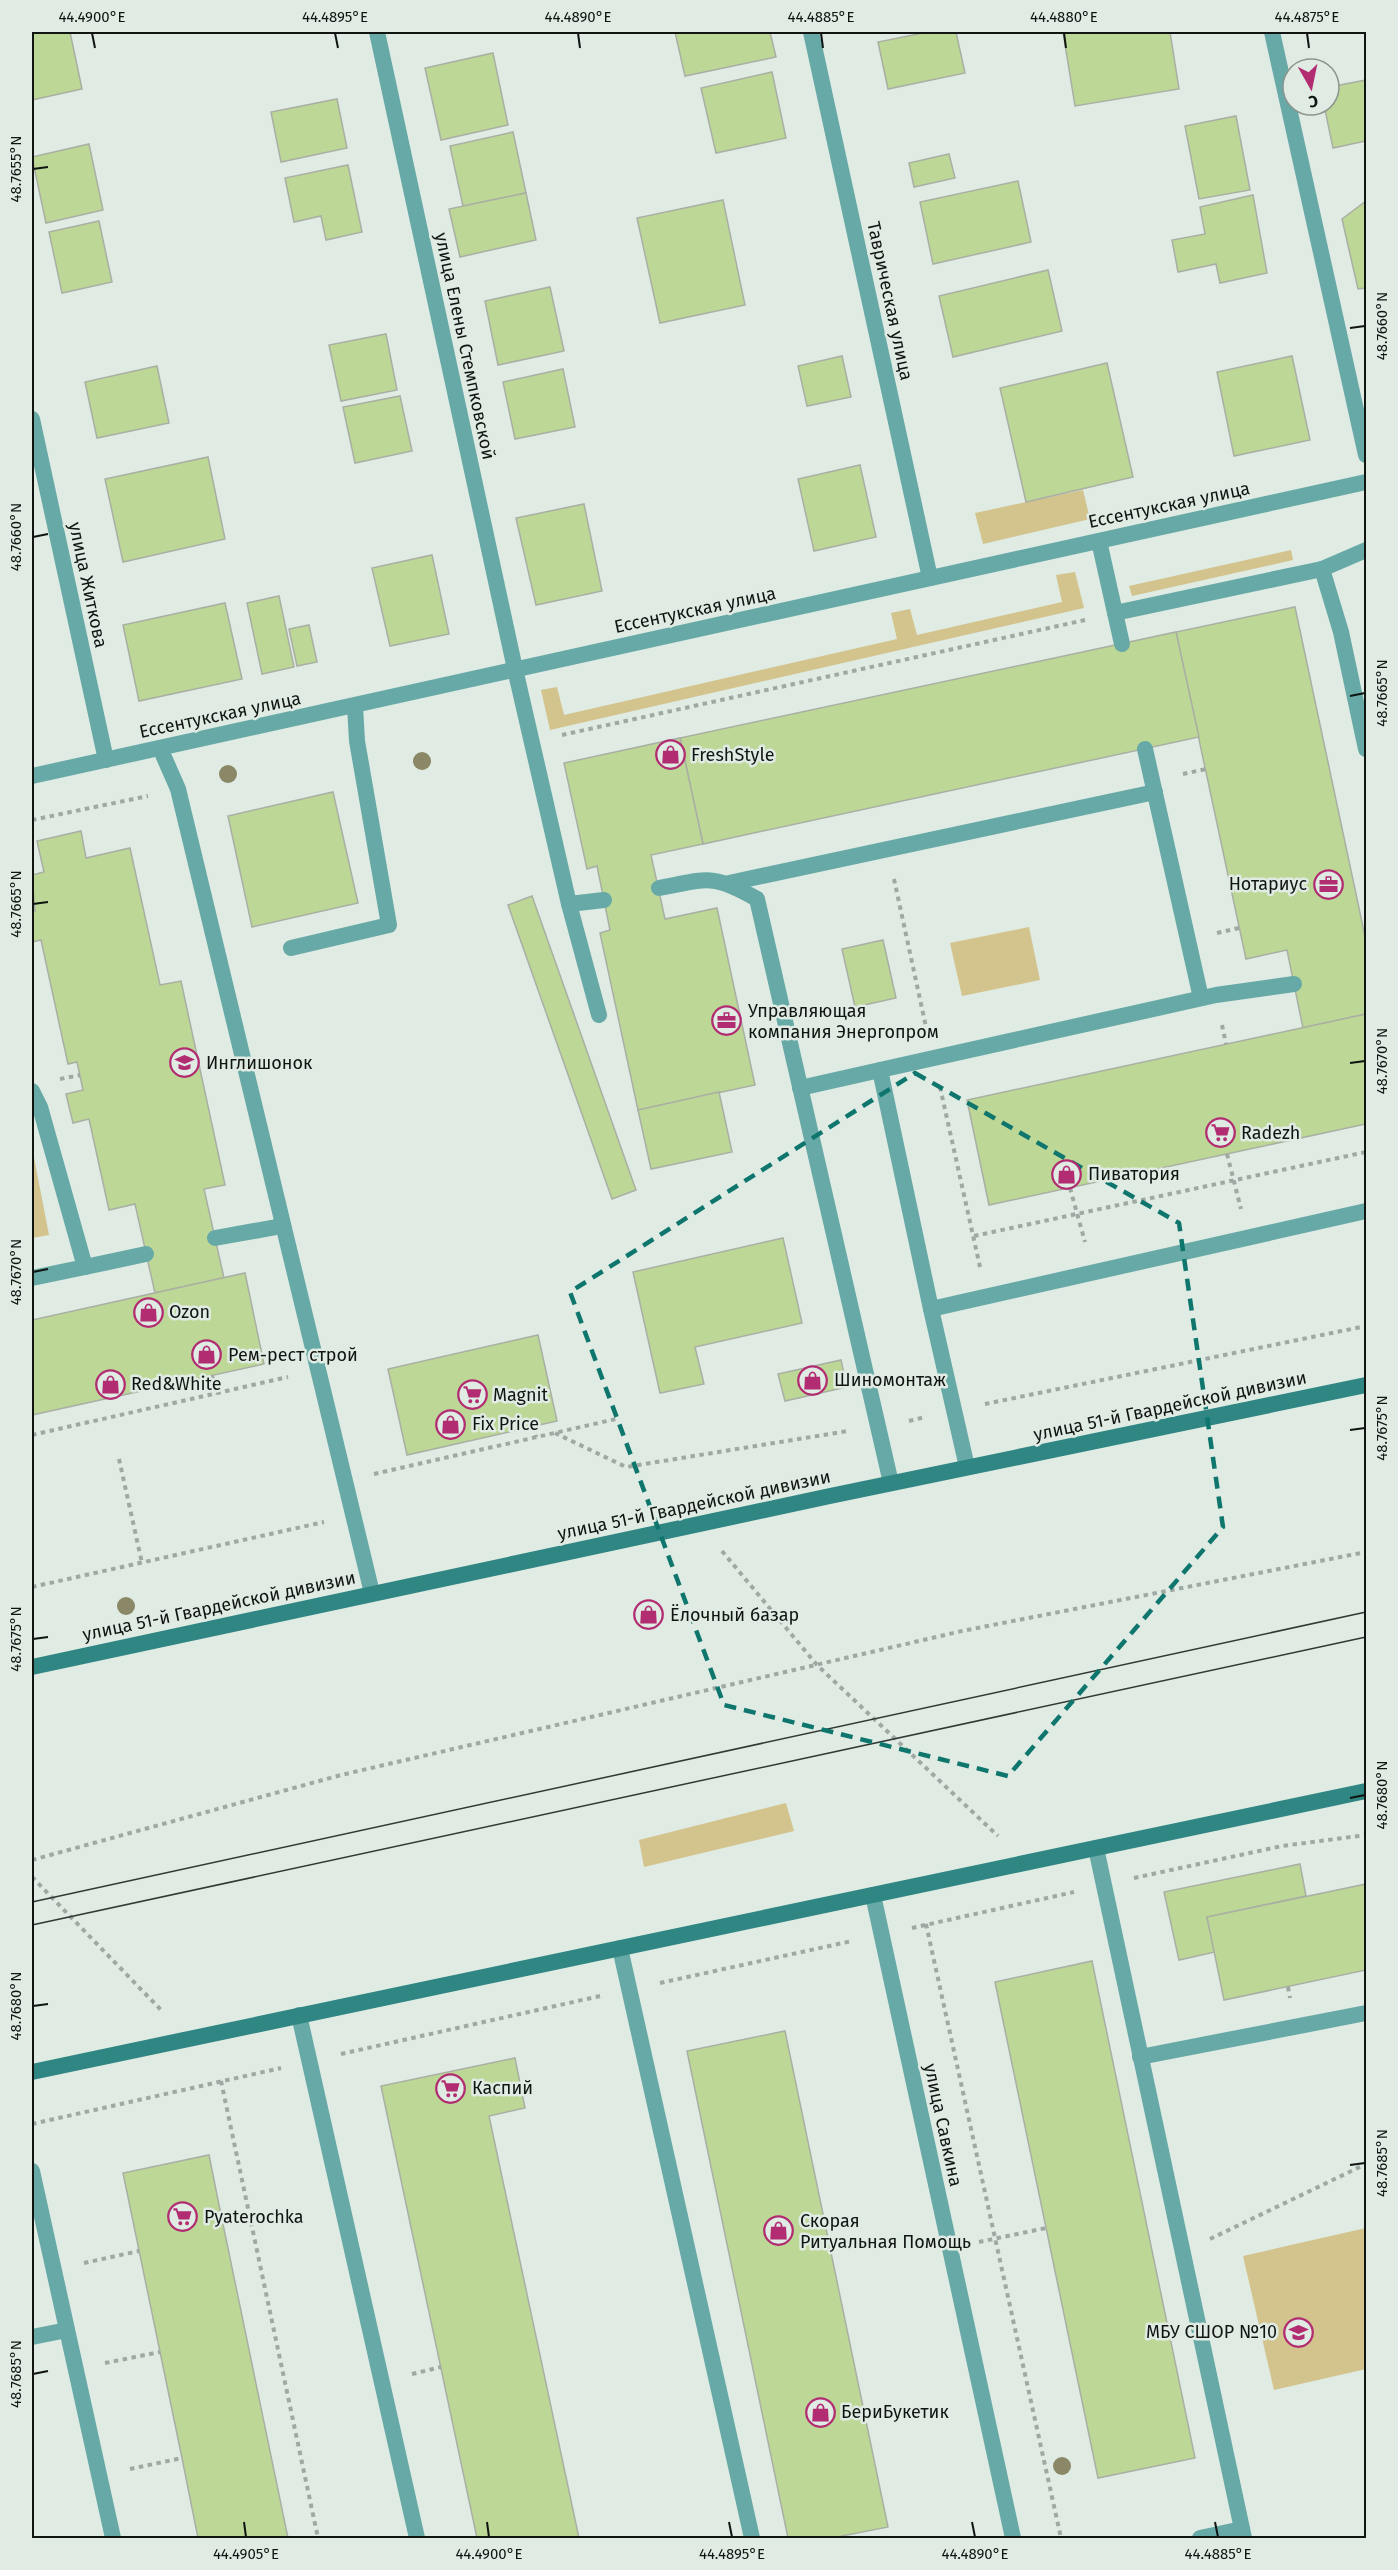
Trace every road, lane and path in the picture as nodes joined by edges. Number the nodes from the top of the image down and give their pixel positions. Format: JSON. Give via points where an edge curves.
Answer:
{"nodes":[{"id":1,"x":376,"y":32,"type":"edge"},
{"id":2,"x":812,"y":32,"type":"edge"},
{"id":3,"x":1272,"y":32,"type":"edge"},
{"id":4,"x":32,"y":419,"type":"edge"},
{"id":5,"x":1366,"y":455,"type":"edge"},
{"id":6,"x":1366,"y":482,"type":"edge"},
{"id":7,"x":1099,"y":541,"type":"junction"},
{"id":8,"x":1366,"y":550,"type":"edge"},
{"id":9,"x":1322,"y":569,"type":"junction"},
{"id":10,"x":930,"y":578,"type":"junction"},
{"id":11,"x":1115,"y":613,"type":"junction"},
{"id":12,"x":1122,"y":644,"type":"dead end"},
{"id":13,"x":515,"y":669,"type":"junction"},
{"id":14,"x":355,"y":706,"type":"junction"},
{"id":15,"x":531,"y":742,"type":"junction"},
{"id":16,"x":160,"y":748,"type":"junction"},
{"id":17,"x":1145,"y":749,"type":"dead end"},
{"id":18,"x":1366,"y":749,"type":"edge"},
{"id":19,"x":106,"y":760,"type":"junction"},
{"id":20,"x":32,"y":776,"type":"edge"},
{"id":21,"x":178,"y":789,"type":"junction"},
{"id":22,"x":1155,"y":792,"type":"junction"},
{"id":23,"x":32,"y":820,"type":"edge"},
{"id":24,"x":729,"y":883,"type":"junction"},
{"id":25,"x":659,"y":888,"type":"dead end"},
{"id":26,"x":604,"y":900,"type":"dead end"},
{"id":27,"x":569,"y":904,"type":"junction"},
{"id":28,"x":291,"y":948,"type":"dead end"},
{"id":29,"x":1294,"y":984,"type":"dead end"},
{"id":30,"x":1201,"y":998,"type":"junction"},
{"id":31,"x":599,"y":1015,"type":"dead end"},
{"id":32,"x":880,"y":1070,"type":"junction"},
{"id":33,"x":800,"y":1088,"type":"junction"},
{"id":34,"x":32,"y":1091,"type":"edge"},
{"id":35,"x":1366,"y":1152,"type":"edge"},
{"id":36,"x":1227,"y":1154,"type":"dead end"},
{"id":37,"x":1233,"y":1181,"type":"junction"},
{"id":38,"x":1070,"y":1188,"type":"dead end"},
{"id":39,"x":1366,"y":1211,"type":"edge"},
{"id":40,"x":1077,"y":1214,"type":"junction"},
{"id":41,"x":282,"y":1226,"type":"junction"},
{"id":42,"x":974,"y":1236,"type":"dead end"},
{"id":43,"x":1249,"y":1237,"type":"junction"},
{"id":44,"x":215,"y":1238,"type":"dead end"},
{"id":45,"x":146,"y":1254,"type":"dead end"},
{"id":46,"x":85,"y":1267,"type":"junction"},
{"id":47,"x":1093,"y":1272,"type":"junction"},
{"id":48,"x":32,"y":1278,"type":"edge"},
{"id":49,"x":931,"y":1309,"type":"junction"},
{"id":50,"x":1366,"y":1326,"type":"edge"},
{"id":51,"x":318,"y":1370,"type":"junction"},
{"id":52,"x":212,"y":1376,"type":"dead end"},
{"id":53,"x":1366,"y":1385,"type":"edge"},
{"id":54,"x":217,"y":1394,"type":"junction"},
{"id":55,"x":955,"y":1411,"type":"junction"},
{"id":56,"x":616,"y":1419,"type":"dead end"},
{"id":57,"x":534,"y":1426,"type":"dead end"},
{"id":58,"x":879,"y":1427,"type":"junction"},
{"id":59,"x":555,"y":1433,"type":"junction"},
{"id":60,"x":32,"y":1435,"type":"edge"},
{"id":61,"x":536,"y":1437,"type":"junction"},
{"id":62,"x":119,"y":1459,"type":"dead end"},
{"id":63,"x":968,"y":1467,"type":"junction"},
{"id":64,"x":345,"y":1480,"type":"junction"},
{"id":65,"x":891,"y":1483,"type":"junction"},
{"id":66,"x":354,"y":1515,"type":"junction"},
{"id":67,"x":699,"y":1525,"type":"junction"},
{"id":68,"x":1366,"y":1552,"type":"edge"},
{"id":69,"x":142,"y":1563,"type":"junction"},
{"id":70,"x":32,"y":1587,"type":"edge"},
{"id":71,"x":372,"y":1593,"type":"junction"},
{"id":72,"x":817,"y":1665,"type":"junction"},
{"id":73,"x":32,"y":1667,"type":"edge"},
{"id":74,"x":1366,"y":1791,"type":"edge"},
{"id":75,"x":1366,"y":1835,"type":"edge"},
{"id":76,"x":1096,"y":1848,"type":"junction"},
{"id":77,"x":32,"y":1860,"type":"edge"},
{"id":78,"x":1027,"y":1863,"type":"junction"},
{"id":79,"x":32,"y":1877,"type":"edge"},
{"id":80,"x":1104,"y":1885,"type":"junction"},
{"id":81,"x":873,"y":1895,"type":"junction"},
{"id":82,"x":926,"y":1924,"type":"junction"},
{"id":83,"x":882,"y":1934,"type":"junction"},
{"id":84,"x":620,"y":1948,"type":"junction"},
{"id":85,"x":629,"y":1990,"type":"junction"},
{"id":86,"x":1366,"y":2013,"type":"edge"},
{"id":87,"x":299,"y":2015,"type":"junction"},
{"id":88,"x":188,"y":2038,"type":"junction"},
{"id":89,"x":1140,"y":2057,"type":"junction"},
{"id":90,"x":310,"y":2061,"type":"junction"},
{"id":91,"x":32,"y":2072,"type":"edge"},
{"id":92,"x":221,"y":2081,"type":"junction"},
{"id":93,"x":32,"y":2124,"type":"edge"},
{"id":94,"x":1366,"y":2164,"type":"edge"},
{"id":95,"x":32,"y":2171,"type":"edge"},
{"id":96,"x":1046,"y":2228,"type":"dead end"},
{"id":97,"x":994,"y":2239,"type":"junction"},
{"id":98,"x":950,"y":2248,"type":"junction"},
{"id":99,"x":139,"y":2251,"type":"dead end"},
{"id":100,"x":1182,"y":2252,"type":"junction"},
{"id":101,"x":53,"y":2269,"type":"junction"},
{"id":102,"x":67,"y":2330,"type":"junction"},
{"id":103,"x":32,"y":2337,"type":"edge"},
{"id":104,"x":160,"y":2352,"type":"dead end"},
{"id":105,"x":76,"y":2369,"type":"junction"},
{"id":106,"x":182,"y":2458,"type":"dead end"},
{"id":107,"x":99,"y":2476,"type":"junction"},
{"id":108,"x":1244,"y":2534,"type":"edge"},
{"id":109,"x":113,"y":2538,"type":"edge"},
{"id":110,"x":318,"y":2538,"type":"edge"},
{"id":111,"x":417,"y":2538,"type":"edge"},
{"id":112,"x":752,"y":2538,"type":"edge"},
{"id":113,"x":1013,"y":2538,"type":"edge"},
{"id":114,"x":1060,"y":2538,"type":"edge"},
{"id":115,"x":1200,"y":2538,"type":"edge"}],
"edges":[{"from":1,"to":13,"type":"street","name":"улица Елены Стемпковской"},
{"from":2,"to":10,"type":"street","name":"Таврическая улица"},
{"from":3,"to":5,"type":"street"},
{"from":4,"to":19,"type":"street","name":"улица Житкова"},
{"from":6,"to":7,"type":"street","name":"Ессентукская улица"},
{"from":7,"to":10,"type":"street","name":"Ессентукская улица"},
{"from":7,"to":11,"type":"street"},
{"from":8,"to":9,"type":"street"},
{"from":9,"to":11,"type":"street"},
{"from":9,"to":18,"type":"street","via":[[1341,632]]},
{"from":10,"to":13,"type":"street","name":"Ессентукская улица"},
{"from":11,"to":12,"type":"street"},
{"from":11,"to":15,"type":"path"},
{"from":13,"to":14,"type":"street","name":"Ессентукская улица"},
{"from":13,"to":15,"type":"street","name":"улица Елены Стемпковской"},
{"from":14,"to":16,"type":"street","name":"Ессентукская улица"},
{"from":14,"to":28,"type":"street","via":[[357,741],[388,925]]},
{"from":15,"to":27,"type":"street","name":"улица Елены Стемпковской"},
{"from":16,"to":19,"type":"street","name":"Ессентукская улица"},
{"from":16,"to":21,"type":"street"},
{"from":17,"to":22,"type":"street"},
{"from":19,"to":20,"type":"street","name":"Ессентукская улица"},
{"from":21,"to":23,"type":"path"},
{"from":21,"to":41,"type":"street"},
{"from":22,"to":24,"type":"street"},
{"from":22,"to":30,"type":"street"},
{"from":24,"to":25,"type":"street","via":[[710,879]]},
{"from":24,"to":33,"type":"street","via":[[757,899]]},
{"from":26,"to":27,"type":"street"},
{"from":27,"to":31,"type":"street","name":"улица Елены Стемпковской"},
{"from":29,"to":30,"type":"street"},
{"from":30,"to":32,"type":"street"},
{"from":32,"to":33,"type":"street"},
{"from":32,"to":49,"type":"street"},
{"from":33,"to":58,"type":"street"},
{"from":34,"to":46,"type":"street","via":[[40,1107]]},
{"from":35,"to":37,"type":"path"},
{"from":36,"to":37,"type":"path"},
{"from":37,"to":40,"type":"path"},
{"from":37,"to":43,"type":"path"},
{"from":38,"to":40,"type":"path"},
{"from":39,"to":43,"type":"street"},
{"from":40,"to":42,"type":"path"},
{"from":40,"to":47,"type":"path"},
{"from":41,"to":44,"type":"street"},
{"from":41,"to":51,"type":"street"},
{"from":43,"to":47,"type":"street"},
{"from":45,"to":46,"type":"street"},
{"from":46,"to":48,"type":"street"},
{"from":47,"to":49,"type":"street"},
{"from":49,"to":55,"type":"street"},
{"from":50,"to":55,"type":"path"},
{"from":51,"to":54,"type":"path"},
{"from":51,"to":64,"type":"street"},
{"from":52,"to":54,"type":"path"},
{"from":53,"to":63,"type":"main road","name":"улица 51-й Гвардейской дивизии"},
{"from":54,"to":60,"type":"path"},
{"from":55,"to":58,"type":"path"},
{"from":55,"to":63,"type":"street"},
{"from":56,"to":59,"type":"path"},
{"from":57,"to":61,"type":"path"},
{"from":58,"to":59,"type":"path","via":[[626,1467]]},
{"from":58,"to":65,"type":"street"},
{"from":59,"to":61,"type":"path"},
{"from":61,"to":64,"type":"path"},
{"from":62,"to":69,"type":"path"},
{"from":63,"to":65,"type":"main road","name":"улица 51-й Гвардейской дивизии"},
{"from":64,"to":66,"type":"street"},
{"from":65,"to":67,"type":"main road","name":"улица 51-й Гвардейской дивизии"},
{"from":66,"to":69,"type":"path"},
{"from":66,"to":71,"type":"street"},
{"from":67,"to":71,"type":"main road","name":"улица 51-й Гвардейской дивизии"},
{"from":67,"to":72,"type":"path"},
{"from":68,"to":72,"type":"path","via":[[962,1631]]},
{"from":69,"to":70,"type":"path"},
{"from":71,"to":73,"type":"main road","name":"улица 51-й Гвардейской дивизии"},
{"from":72,"to":77,"type":"path","via":[[341,1774]]},
{"from":72,"to":78,"type":"path"},
{"from":74,"to":76,"type":"main road"},
{"from":75,"to":80,"type":"path","via":[[1282,1846]]},
{"from":76,"to":78,"type":"main road"},
{"from":76,"to":80,"type":"street"},
{"from":78,"to":81,"type":"main road"},
{"from":79,"to":88,"type":"path"},
{"from":80,"to":82,"type":"path"},
{"from":80,"to":89,"type":"street"},
{"from":81,"to":83,"type":"street","name":"улица Савкина"},
{"from":81,"to":84,"type":"main road"},
{"from":82,"to":83,"type":"path"},
{"from":82,"to":97,"type":"path","name":"улица Савкина"},
{"from":83,"to":85,"type":"path"},
{"from":83,"to":98,"type":"street","name":"улица Савкина"},
{"from":84,"to":85,"type":"street"},
{"from":84,"to":87,"type":"main road"},
{"from":85,"to":90,"type":"path"},
{"from":85,"to":112,"type":"street"},
{"from":86,"to":89,"type":"street"},
{"from":87,"to":88,"type":"main road"},
{"from":87,"to":90,"type":"street"},
{"from":88,"to":91,"type":"main road"},
{"from":89,"to":100,"type":"street"},
{"from":90,"to":92,"type":"path"},
{"from":90,"to":111,"type":"street"},
{"from":92,"to":93,"type":"path"},
{"from":92,"to":110,"type":"path"},
{"from":94,"to":100,"type":"path"},
{"from":95,"to":101,"type":"street"},
{"from":96,"to":97,"type":"path"},
{"from":97,"to":98,"type":"path"},
{"from":97,"to":114,"type":"path","name":"улица Савкина"},
{"from":98,"to":113,"type":"street","name":"улица Савкина"},
{"from":99,"to":101,"type":"path"},
{"from":100,"to":108,"type":"street"},
{"from":101,"to":102,"type":"street"},
{"from":102,"to":103,"type":"street"},
{"from":102,"to":105,"type":"street"},
{"from":104,"to":105,"type":"path"},
{"from":105,"to":107,"type":"street"},
{"from":106,"to":107,"type":"path"},
{"from":107,"to":109,"type":"street"},
{"from":108,"to":115,"type":"street"}]}
